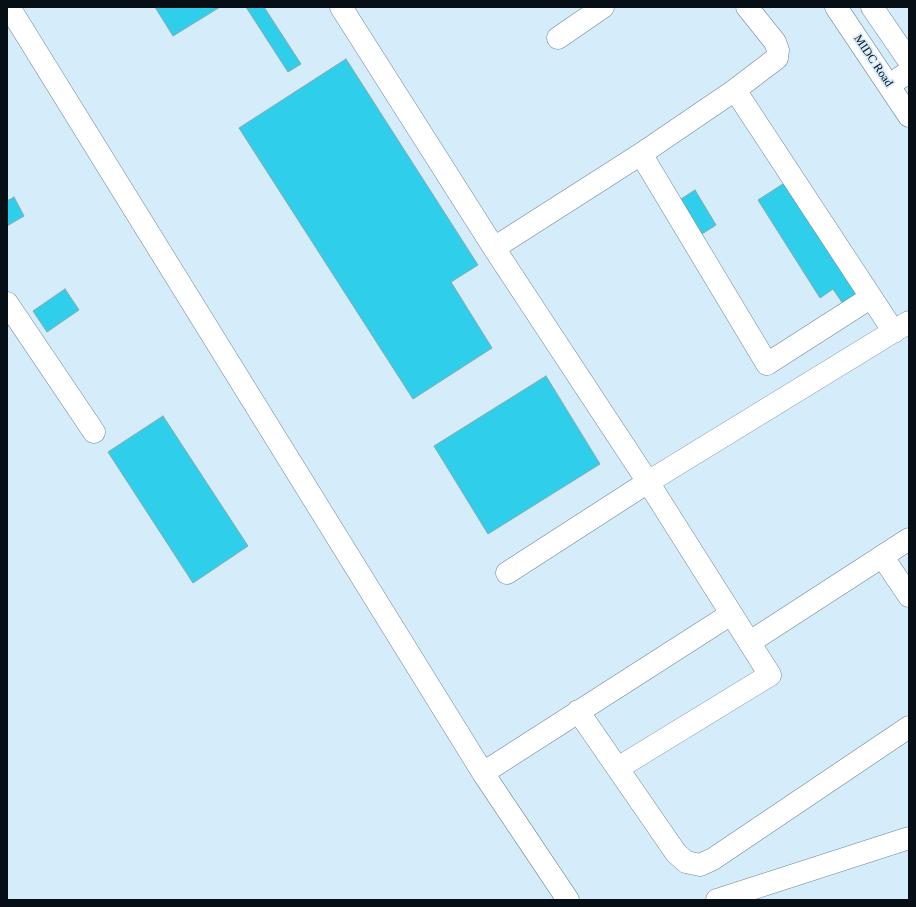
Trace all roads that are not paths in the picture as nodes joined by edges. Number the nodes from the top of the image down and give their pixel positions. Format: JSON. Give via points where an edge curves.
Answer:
{"nodes":[{"id":1,"x":9,"y":7,"type":"edge"},
{"id":2,"x":341,"y":7,"type":"edge"},
{"id":3,"x":603,"y":7,"type":"edge"},
{"id":4,"x":747,"y":7,"type":"edge"},
{"id":5,"x":836,"y":7,"type":"edge"},
{"id":6,"x":872,"y":7,"type":"edge"},
{"id":7,"x":558,"y":38,"type":"dead end"},
{"id":8,"x":909,"y":60,"type":"edge"},
{"id":9,"x":909,"y":72,"type":"edge"},
{"id":10,"x":889,"y":85,"type":"junction"},
{"id":11,"x":735,"y":90,"type":"junction"},
{"id":12,"x":909,"y":116,"type":"edge"},
{"id":13,"x":642,"y":154,"type":"junction"},
{"id":14,"x":494,"y":248,"type":"junction"},
{"id":15,"x":870,"y":298,"type":"junction"},
{"id":16,"x":7,"y":303,"type":"edge"},
{"id":17,"x":901,"y":327,"type":"edge"},
{"id":18,"x":94,"y":432,"type":"dead end"},
{"id":19,"x":648,"y":482,"type":"junction"},
{"id":20,"x":909,"y":539,"type":"edge"},
{"id":21,"x":882,"y":556,"type":"junction"},
{"id":22,"x":507,"y":573,"type":"dead end"},
{"id":23,"x":909,"y":596,"type":"edge"},
{"id":24,"x":731,"y":614,"type":"junction"},
{"id":25,"x":750,"y":642,"type":"junction"},
{"id":26,"x":578,"y":711,"type":"junction"},
{"id":27,"x":909,"y":727,"type":"edge"},
{"id":28,"x":618,"y":768,"type":"junction"},
{"id":29,"x":483,"y":773,"type":"junction"},
{"id":30,"x":909,"y":838,"type":"edge"},
{"id":31,"x":568,"y":900,"type":"edge"},
{"id":32,"x":717,"y":900,"type":"edge"}],
"edges":[{"from":1,"to":29,"type":"main road"},
{"from":2,"to":14,"type":"main road"},
{"from":3,"to":7,"type":"main road"},
{"from":4,"to":11,"type":"main road","via":[[775,42],[777,58]]},
{"from":5,"to":10,"type":"main road","name":"MIDC Road"},
{"from":6,"to":8,"type":"main road"},
{"from":9,"to":10,"type":"main road"},
{"from":10,"to":12,"type":"main road","name":"MIDC Road"},
{"from":11,"to":13,"type":"main road"},
{"from":11,"to":15,"type":"main road"},
{"from":13,"to":14,"type":"main road"},
{"from":13,"to":15,"type":"main road","via":[[767,364]]},
{"from":14,"to":19,"type":"main road"},
{"from":15,"to":17,"type":"main road"},
{"from":16,"to":18,"type":"main road"},
{"from":17,"to":19,"type":"main road"},
{"from":19,"to":22,"type":"main road"},
{"from":19,"to":24,"type":"main road"},
{"from":20,"to":21,"type":"main road"},
{"from":21,"to":23,"type":"main road"},
{"from":21,"to":25,"type":"main road"},
{"from":24,"to":25,"type":"main road"},
{"from":24,"to":26,"type":"main road"},
{"from":25,"to":28,"type":"main road","via":[[770,675]]},
{"from":26,"to":28,"type":"main road"},
{"from":26,"to":29,"type":"main road"},
{"from":27,"to":28,"type":"main road","via":[[713,859],[700,865],[686,862],[676,853]]},
{"from":29,"to":31,"type":"main road"},
{"from":30,"to":32,"type":"main road"}]}
